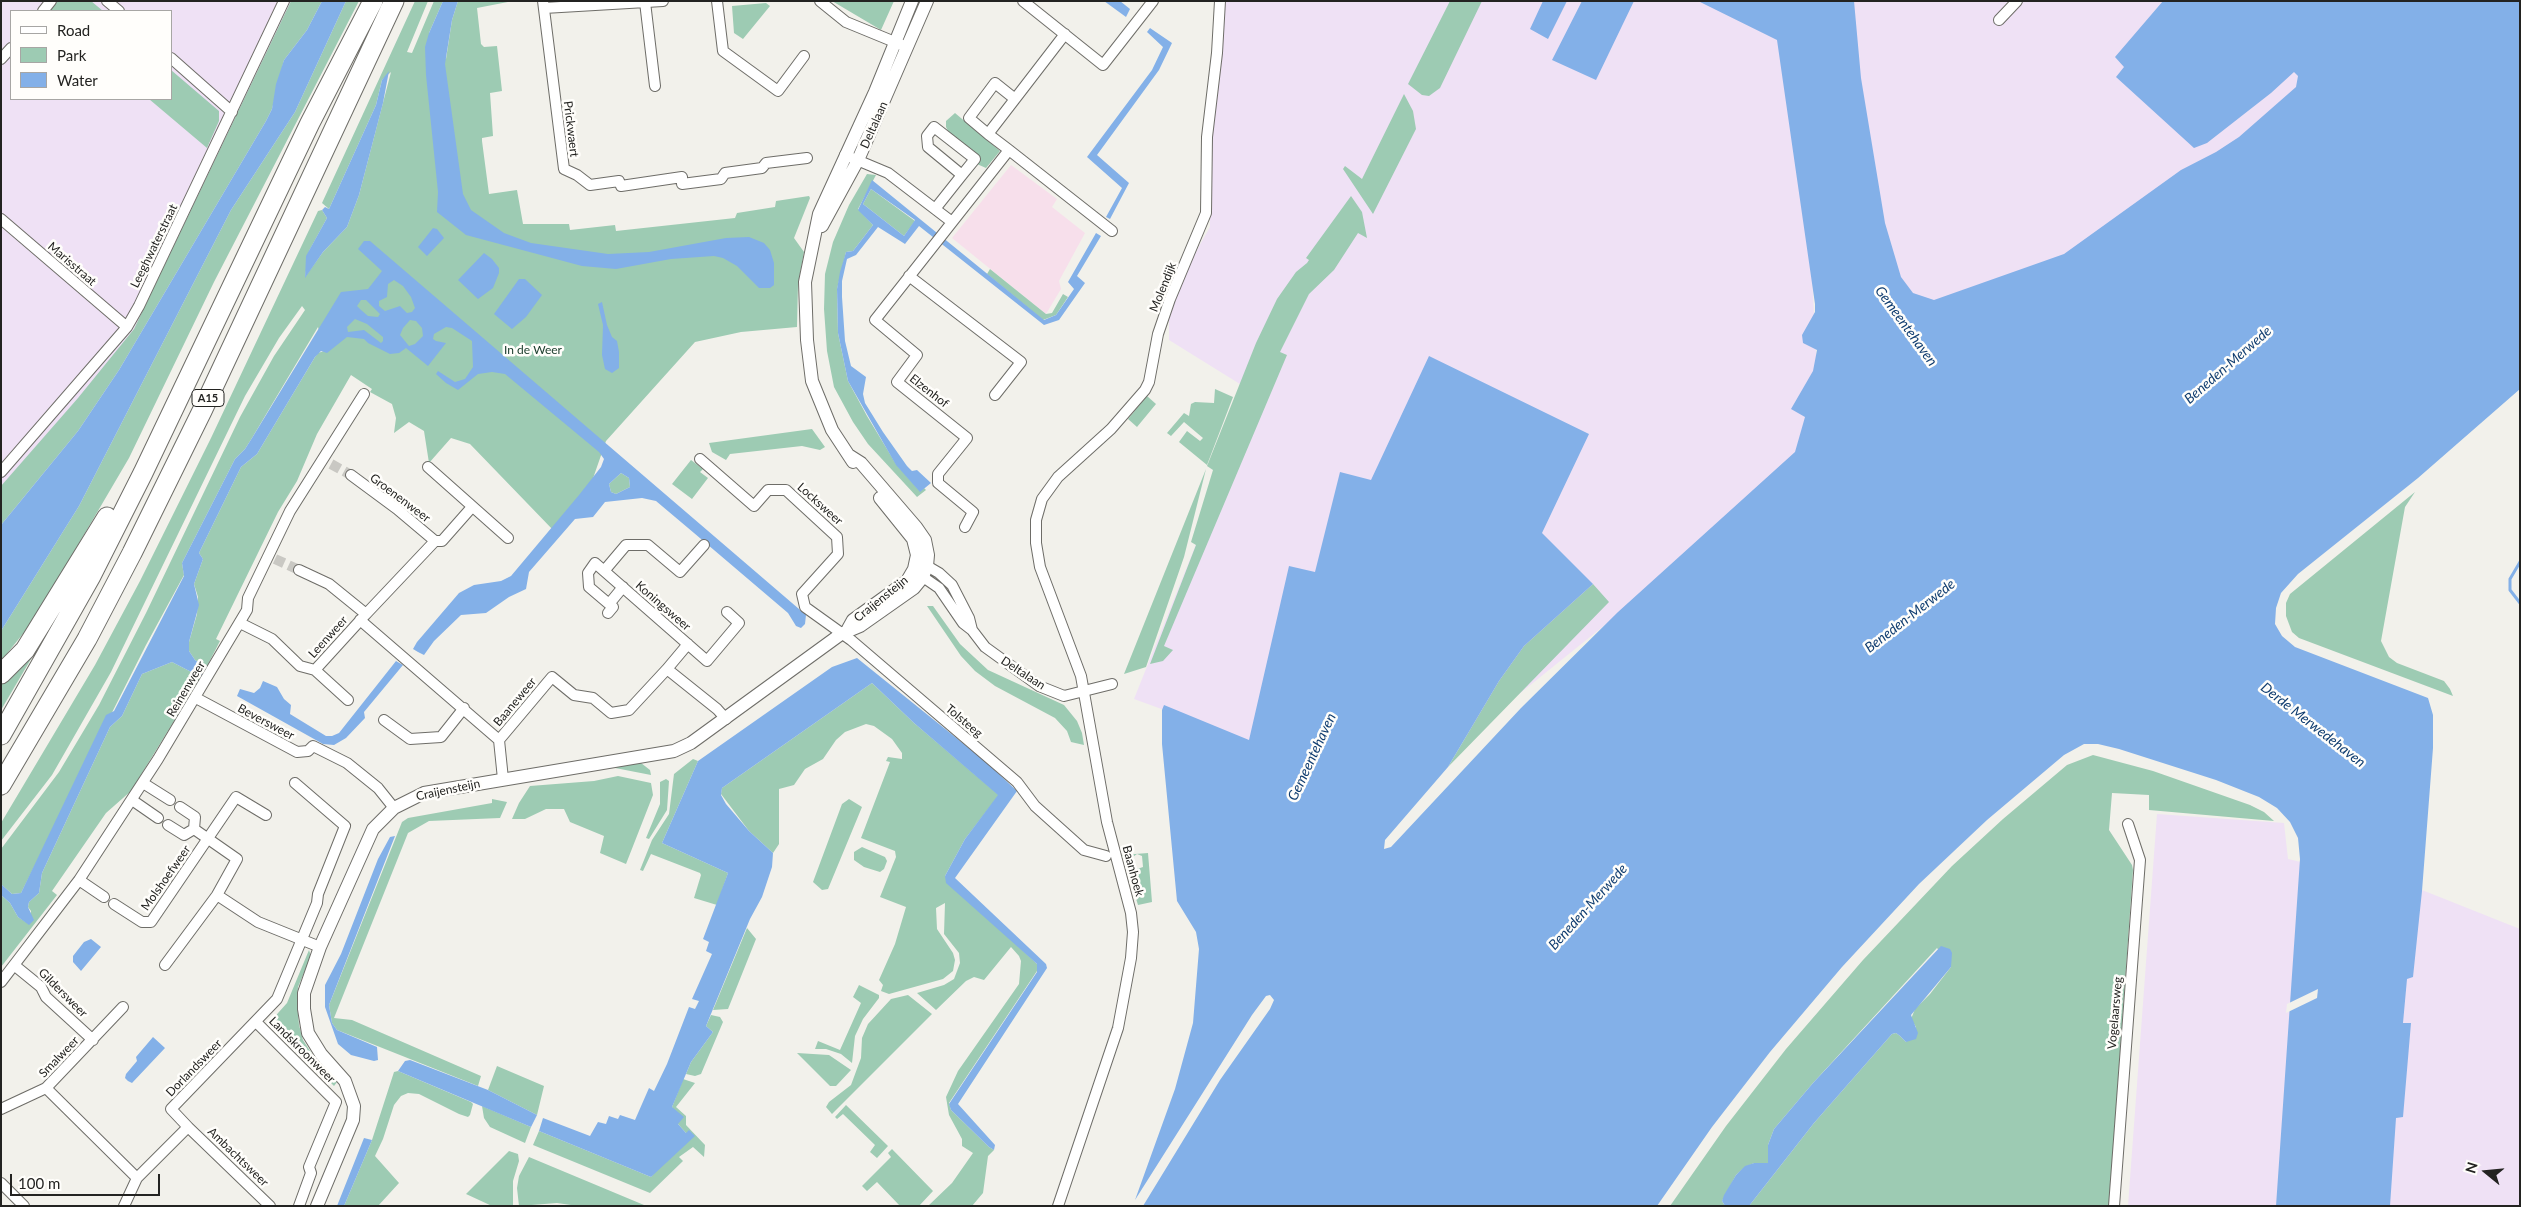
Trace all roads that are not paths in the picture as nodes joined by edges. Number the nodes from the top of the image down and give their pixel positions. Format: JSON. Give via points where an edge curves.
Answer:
{"nodes":[{"id":1,"x":107,"y":1,"type":"edge"},
{"id":2,"x":284,"y":1,"type":"edge"},
{"id":3,"x":373,"y":1,"type":"edge"},
{"id":4,"x":394,"y":1,"type":"edge"},
{"id":5,"x":663,"y":1,"type":"edge"},
{"id":6,"x":717,"y":1,"type":"edge"},
{"id":7,"x":820,"y":1,"type":"edge"},
{"id":8,"x":912,"y":1,"type":"edge"},
{"id":9,"x":927,"y":1,"type":"edge"},
{"id":10,"x":1023,"y":1,"type":"edge"},
{"id":11,"x":1153,"y":1,"type":"edge"},
{"id":12,"x":1220,"y":1,"type":"edge"},
{"id":13,"x":2017,"y":1,"type":"edge"},
{"id":14,"x":645,"y":2,"type":"edge"},
{"id":15,"x":543,"y":5,"type":"edge"},
{"id":16,"x":117,"y":10,"type":"edge"},
{"id":17,"x":1999,"y":20,"type":"dead end"},
{"id":18,"x":1065,"y":34,"type":"junction"},
{"id":19,"x":895,"y":42,"type":"junction"},
{"id":20,"x":908,"y":47,"type":"junction"},
{"id":21,"x":10,"y":49,"type":"edge"},
{"id":22,"x":804,"y":56,"type":"dead end"},
{"id":23,"x":172,"y":59,"type":"edge"},
{"id":24,"x":1,"y":60,"type":"edge"},
{"id":25,"x":655,"y":86,"type":"dead end"},
{"id":26,"x":1015,"y":99,"type":"junction"},
{"id":27,"x":232,"y":112,"type":"junction"},
{"id":28,"x":988,"y":134,"type":"junction"},
{"id":29,"x":1009,"y":150,"type":"junction"},
{"id":30,"x":845,"y":155,"type":"junction"},
{"id":31,"x":807,"y":158,"type":"dead end"},
{"id":32,"x":858,"y":160,"type":"junction"},
{"id":33,"x":962,"y":175,"type":"junction"},
{"id":34,"x":935,"y":209,"type":"junction"},
{"id":35,"x":1,"y":219,"type":"edge"},
{"id":36,"x":952,"y":222,"type":"junction"},
{"id":37,"x":1112,"y":231,"type":"dead end"},
{"id":38,"x":811,"y":245,"type":"junction"},
{"id":39,"x":909,"y":276,"type":"junction"},
{"id":40,"x":127,"y":327,"type":"junction"},
{"id":41,"x":364,"y":394,"type":"dead end"},
{"id":42,"x":995,"y":395,"type":"dead end"},
{"id":43,"x":700,"y":459,"type":"dead end"},
{"id":44,"x":428,"y":467,"type":"dead end"},
{"id":45,"x":1,"y":472,"type":"edge"},
{"id":46,"x":143,"y":473,"type":"junction"},
{"id":47,"x":351,"y":476,"type":"tunnel mouth"},
{"id":48,"x":472,"y":507,"type":"junction"},
{"id":49,"x":965,"y":527,"type":"dead end"},
{"id":50,"x":508,"y":538,"type":"dead end"},
{"id":51,"x":435,"y":541,"type":"junction"},
{"id":52,"x":1036,"y":543,"type":"joint"},
{"id":53,"x":704,"y":545,"type":"dead end"},
{"id":54,"x":299,"y":570,"type":"tunnel mouth"},
{"id":55,"x":604,"y":571,"type":"junction"},
{"id":56,"x":921,"y":571,"type":"junction"},
{"id":57,"x":623,"y":587,"type":"junction"},
{"id":58,"x":803,"y":603,"type":"joint"},
{"id":59,"x":727,"y":612,"type":"dead end"},
{"id":60,"x":363,"y":617,"type":"junction"},
{"id":61,"x":240,"y":623,"type":"junction"},
{"id":62,"x":844,"y":632,"type":"junction"},
{"id":63,"x":688,"y":644,"type":"junction"},
{"id":64,"x":667,"y":669,"type":"junction"},
{"id":65,"x":315,"y":670,"type":"junction"},
{"id":66,"x":1,"y":674,"type":"edge"},
{"id":67,"x":1112,"y":684,"type":"dead end"},
{"id":68,"x":1084,"y":692,"type":"junction"},
{"id":69,"x":196,"y":698,"type":"junction"},
{"id":70,"x":348,"y":700,"type":"dead end"},
{"id":71,"x":464,"y":708,"type":"junction"},
{"id":72,"x":726,"y":719,"type":"junction"},
{"id":73,"x":384,"y":720,"type":"dead end"},
{"id":74,"x":1,"y":735,"type":"edge"},
{"id":75,"x":499,"y":740,"type":"junction"},
{"id":76,"x":503,"y":779,"type":"junction"},
{"id":77,"x":143,"y":783,"type":"junction"},
{"id":78,"x":295,"y":783,"type":"dead end"},
{"id":79,"x":1,"y":785,"type":"edge"},
{"id":80,"x":132,"y":800,"type":"junction"},
{"id":81,"x":170,"y":800,"type":"dead end"},
{"id":82,"x":180,"y":807,"type":"dead end"},
{"id":83,"x":394,"y":808,"type":"junction"},
{"id":84,"x":266,"y":815,"type":"dead end"},
{"id":85,"x":158,"y":818,"type":"dead end"},
{"id":86,"x":2128,"y":824,"type":"dead end"},
{"id":87,"x":168,"y":825,"type":"dead end"},
{"id":88,"x":194,"y":829,"type":"junction"},
{"id":89,"x":209,"y":839,"type":"junction"},
{"id":90,"x":1106,"y":856,"type":"dead end"},
{"id":91,"x":78,"y":880,"type":"junction"},
{"id":92,"x":217,"y":895,"type":"junction"},
{"id":93,"x":104,"y":897,"type":"dead end"},
{"id":94,"x":114,"y":904,"type":"dead end"},
{"id":95,"x":302,"y":940,"type":"junction"},
{"id":96,"x":320,"y":947,"type":"junction"},
{"id":97,"x":14,"y":965,"type":"junction"},
{"id":98,"x":165,"y":965,"type":"dead end"},
{"id":99,"x":1,"y":982,"type":"edge"},
{"id":100,"x":123,"y":1007,"type":"dead end"},
{"id":101,"x":256,"y":1022,"type":"junction"},
{"id":102,"x":93,"y":1040,"type":"junction"},
{"id":103,"x":46,"y":1088,"type":"junction"},
{"id":104,"x":1,"y":1109,"type":"edge"},
{"id":105,"x":188,"y":1126,"type":"junction"},
{"id":106,"x":137,"y":1178,"type":"junction"},
{"id":107,"x":1,"y":1183,"type":"edge"},
{"id":108,"x":264,"y":1204,"type":"edge"},
{"id":109,"x":24,"y":1206,"type":"edge"},
{"id":110,"x":124,"y":1206,"type":"edge"},
{"id":111,"x":299,"y":1206,"type":"edge"},
{"id":112,"x":317,"y":1206,"type":"edge"},
{"id":113,"x":1058,"y":1206,"type":"edge"},
{"id":114,"x":2114,"y":1206,"type":"edge"}],
"edges":[{"from":1,"to":16,"type":"street"},
{"from":2,"to":27,"type":"street","name":"Leeghwaterstraat"},
{"from":3,"to":46,"type":"highway","number":"A15","via":[[306,130]]},
{"from":4,"to":79,"type":"highway","number":"A15","via":[[132,553],[87,639]]},
{"from":5,"to":14,"type":"street","name":"Prickwaert"},
{"from":6,"to":22,"type":"street","via":[[723,51],[778,91]]},
{"from":7,"to":19,"type":"street","via":[[846,22]]},
{"from":8,"to":19,"type":"street","name":"Deltalaan"},
{"from":9,"to":20,"type":"street","name":"Deltalaan"},
{"from":10,"to":18,"type":"street"},
{"from":11,"to":18,"type":"street","via":[[1102,65]]},
{"from":12,"to":52,"type":"street","name":"Molendijk","via":[[1217,53],[1208,114],[1207,205],[1203,223],[1170,299],[1144,390],[1111,429],[1058,477],[1042,499],[1036,520]]},
{"from":13,"to":17,"type":"street"},
{"from":14,"to":15,"type":"street","name":"Prickwaert"},
{"from":14,"to":25,"type":"street"},
{"from":15,"to":31,"type":"street","name":"Prickwaert","via":[[564,169],[577,174],[590,185],[619,182],[621,186],[682,177],[682,184],[721,179],[725,173],[762,168],[766,163]]},
{"from":18,"to":26,"type":"street"},
{"from":19,"to":20,"type":"street"},
{"from":19,"to":30,"type":"street","name":"Deltalaan"},
{"from":20,"to":32,"type":"street","name":"Deltalaan"},
{"from":21,"to":24,"type":"street"},
{"from":23,"to":27,"type":"street"},
{"from":26,"to":28,"type":"street"},
{"from":26,"to":28,"type":"street","via":[[995,83],[968,118]]},
{"from":27,"to":40,"type":"street","name":"Leeghwaterstraat"},
{"from":28,"to":29,"type":"street"},
{"from":29,"to":36,"type":"street","name":"Elzenhof"},
{"from":29,"to":37,"type":"street"},
{"from":30,"to":32,"type":"street"},
{"from":30,"to":38,"type":"street","name":"Deltalaan","via":[[820,214]]},
{"from":32,"to":34,"type":"street","via":[[888,173]]},
{"from":32,"to":38,"type":"street","name":"Deltalaan"},
{"from":33,"to":33,"type":"street","via":[[975,159],[934,127],[927,136],[928,147]]},
{"from":33,"to":34,"type":"street"},
{"from":34,"to":36,"type":"street"},
{"from":35,"to":40,"type":"street","name":"Marisstraat"},
{"from":36,"to":39,"type":"street","name":"Elzenhof"},
{"from":38,"to":56,"type":"street","name":"Deltalaan","via":[[805,297],[812,380],[832,430],[856,467],[913,538]]},
{"from":39,"to":42,"type":"street","via":[[1021,362]]},
{"from":39,"to":49,"type":"street","name":"Elzenhof","via":[[875,320],[917,355],[896,382],[967,438],[938,474],[938,483],[973,512]]},
{"from":40,"to":45,"type":"street","name":"Leeghwaterstraat"},
{"from":41,"to":61,"type":"street","name":"Reinenweer","via":[[327,461],[290,511],[272,557],[248,598],[247,610]]},
{"from":43,"to":58,"type":"street","name":"Locksweer","via":[[754,506],[768,490],[786,490],[837,537],[838,554],[802,594]]},
{"from":44,"to":48,"type":"street"},
{"from":46,"to":66,"type":"highway","number":"A15","via":[[128,481],[45,620],[25,650]]},
{"from":46,"to":74,"type":"highway","number":"A15","via":[[55,642]]},
{"from":47,"to":51,"type":"street","name":"Groenenweer"},
{"from":48,"to":50,"type":"street"},
{"from":48,"to":51,"type":"street","name":"Groenenweer","via":[[442,541]]},
{"from":51,"to":60,"type":"street","name":"Groenenweer"},
{"from":52,"to":68,"type":"street","name":"Baanhoek","via":[[1048,593],[1081,676]]},
{"from":53,"to":55,"type":"street","via":[[680,572],[648,545],[626,545]]},
{"from":54,"to":60,"type":"street","name":"Leenweer","via":[[329,584]]},
{"from":55,"to":57,"type":"street","name":"Koningsweer"},
{"from":55,"to":57,"type":"street","name":"Koningsweer","via":[[595,563],[588,573],[589,587],[608,609]]},
{"from":56,"to":62,"type":"street","name":"Craijensteijn","via":[[853,620]]},
{"from":56,"to":68,"type":"street","name":"Deltalaan","via":[[939,588],[985,647],[1039,686],[1064,696]]},
{"from":57,"to":63,"type":"street","name":"Koningsweer"},
{"from":58,"to":62,"type":"street","name":"Tolsteeg"},
{"from":59,"to":63,"type":"street","name":"Koningsweer","via":[[739,623],[707,661]]},
{"from":60,"to":65,"type":"street","name":"Leenweer"},
{"from":60,"to":71,"type":"street","name":"Baaneweer"},
{"from":61,"to":65,"type":"street","name":"Leenweer","via":[[272,639],[300,666]]},
{"from":61,"to":69,"type":"street","name":"Reinenweer"},
{"from":62,"to":72,"type":"street","name":"Craijensteijn"},
{"from":62,"to":90,"type":"street","name":"Tolsteeg","via":[[1017,782],[1035,806],[1084,850]]},
{"from":63,"to":64,"type":"street","name":"Koningsweer"},
{"from":64,"to":72,"type":"street"},
{"from":64,"to":75,"type":"street","name":"Baaneweer","via":[[629,710],[611,713],[593,698],[574,695],[552,677]]},
{"from":65,"to":70,"type":"street","name":"Leenweer"},
{"from":67,"to":68,"type":"street","name":"Deltalaan"},
{"from":68,"to":113,"type":"street","name":"Baanhoek","via":[[1107,822],[1133,932],[1118,1028]]},
{"from":69,"to":77,"type":"street","name":"Reinenweer"},
{"from":69,"to":83,"type":"street","name":"Beversweer","via":[[297,752],[308,751],[313,746],[347,763],[378,788]]},
{"from":71,"to":73,"type":"street","via":[[441,737],[410,739]]},
{"from":71,"to":75,"type":"street","name":"Baaneweer"},
{"from":72,"to":76,"type":"street","name":"Craijensteijn","via":[[674,752]]},
{"from":75,"to":76,"type":"street","name":"Baaneweer"},
{"from":76,"to":83,"type":"street","name":"Craijensteijn","via":[[424,793]]},
{"from":77,"to":80,"type":"street","name":"Reinenweer"},
{"from":77,"to":81,"type":"street"},
{"from":78,"to":95,"type":"street","name":"Dorlandsweer","via":[[345,826]]},
{"from":80,"to":85,"type":"street"},
{"from":80,"to":91,"type":"street","name":"Reinenweer"},
{"from":82,"to":88,"type":"street","name":"Molshoefweer","via":[[195,817]]},
{"from":83,"to":96,"type":"street","name":"Craijensteijn","via":[[367,837]]},
{"from":84,"to":89,"type":"street","name":"Molshoefweer","via":[[236,797]]},
{"from":86,"to":114,"type":"street","name":"Vogelaarsweg","via":[[2140,860]]},
{"from":87,"to":88,"type":"street","name":"Molshoefweer","via":[[184,835]]},
{"from":88,"to":89,"type":"street","name":"Molshoefweer"},
{"from":89,"to":92,"type":"street","name":"Molshoefweer","via":[[237,859]]},
{"from":89,"to":94,"type":"street","name":"Molshoefweer","via":[[151,922],[142,922]]},
{"from":91,"to":93,"type":"street"},
{"from":91,"to":97,"type":"street","name":"Reinenweer"},
{"from":92,"to":95,"type":"street","via":[[258,922]]},
{"from":92,"to":98,"type":"street"},
{"from":95,"to":96,"type":"street"},
{"from":95,"to":101,"type":"street","name":"Dorlandsweer","via":[[277,999]]},
{"from":96,"to":112,"type":"street","name":"Craijensteijn","via":[[304,993],[305,1022],[313,1043],[346,1081],[354,1106],[353,1120]]},
{"from":97,"to":99,"type":"street","name":"Reinenweer"},
{"from":97,"to":102,"type":"street","name":"Gildersweer","via":[[41,986],[46,997]]},
{"from":100,"to":102,"type":"street","name":"Smalweer"},
{"from":101,"to":105,"type":"street","name":"Dorlandsweer","via":[[172,1109]]},
{"from":101,"to":111,"type":"street","name":"Landskroonweer","via":[[336,1102],[309,1166],[312,1173]]},
{"from":102,"to":103,"type":"street","name":"Smalweer"},
{"from":103,"to":104,"type":"street","name":"Smalweer"},
{"from":103,"to":106,"type":"street"},
{"from":105,"to":106,"type":"street"},
{"from":105,"to":108,"type":"street","name":"Ambachtsweer"},
{"from":106,"to":110,"type":"street"},
{"from":107,"to":109,"type":"street"}]}
